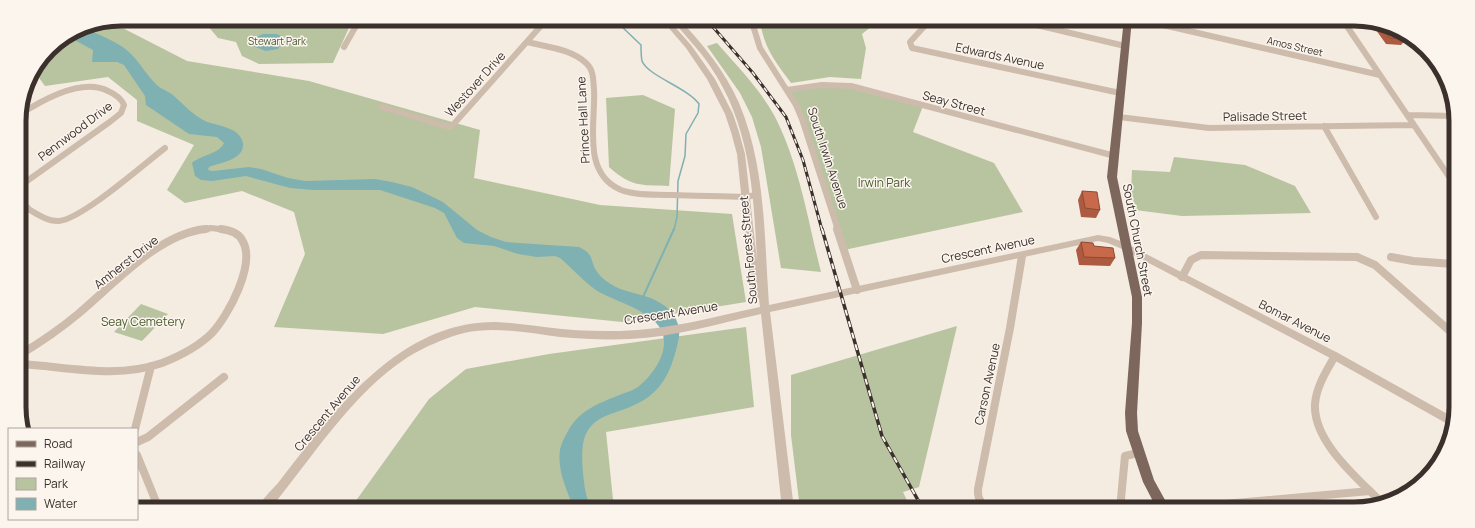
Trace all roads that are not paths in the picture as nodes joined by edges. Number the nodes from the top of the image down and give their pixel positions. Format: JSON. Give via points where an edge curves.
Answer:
{"nodes":[{"id":1,"x":356,"y":26,"type":"edge"},
{"id":2,"x":541,"y":26,"type":"edge"},
{"id":3,"x":670,"y":26,"type":"edge"},
{"id":4,"x":681,"y":26,"type":"edge"},
{"id":5,"x":752,"y":26,"type":"edge"},
{"id":6,"x":925,"y":26,"type":"edge"},
{"id":7,"x":1041,"y":26,"type":"edge"},
{"id":8,"x":1127,"y":26,"type":"edge"},
{"id":9,"x":1167,"y":26,"type":"edge"},
{"id":10,"x":1346,"y":26,"type":"edge"},
{"id":11,"x":527,"y":42,"type":"junction"},
{"id":12,"x":1125,"y":46,"type":"junction"},
{"id":13,"x":344,"y":47,"type":"dead end"},
{"id":14,"x":1380,"y":75,"type":"junction"},
{"id":15,"x":787,"y":90,"type":"junction"},
{"id":16,"x":1120,"y":93,"type":"junction"},
{"id":17,"x":382,"y":107,"type":"dead end"},
{"id":18,"x":27,"y":110,"type":"edge"},
{"id":19,"x":1407,"y":115,"type":"junction"},
{"id":20,"x":1449,"y":116,"type":"edge"},
{"id":21,"x":1118,"y":117,"type":"junction"},
{"id":22,"x":1413,"y":125,"type":"junction"},
{"id":23,"x":1324,"y":126,"type":"junction"},
{"id":24,"x":165,"y":148,"type":"dead end"},
{"id":25,"x":1114,"y":156,"type":"junction"},
{"id":26,"x":1449,"y":173,"type":"edge"},
{"id":27,"x":26,"y":182,"type":"edge"},
{"id":28,"x":756,"y":195,"type":"junction"},
{"id":29,"x":745,"y":197,"type":"junction"},
{"id":30,"x":28,"y":208,"type":"edge"},
{"id":31,"x":1376,"y":217,"type":"dead end"},
{"id":32,"x":1125,"y":246,"type":"junction"},
{"id":33,"x":1022,"y":256,"type":"junction"},
{"id":34,"x":1391,"y":257,"type":"dead end"},
{"id":35,"x":1449,"y":264,"type":"edge"},
{"id":36,"x":1182,"y":277,"type":"junction"},
{"id":37,"x":857,"y":290,"type":"junction"},
{"id":38,"x":765,"y":309,"type":"junction"},
{"id":39,"x":1449,"y":330,"type":"edge"},
{"id":40,"x":26,"y":350,"type":"edge"},
{"id":41,"x":1335,"y":356,"type":"junction"},
{"id":42,"x":26,"y":364,"type":"edge"},
{"id":43,"x":151,"y":366,"type":"junction"},
{"id":44,"x":224,"y":377,"type":"dead end"},
{"id":45,"x":1448,"y":419,"type":"edge"},
{"id":46,"x":135,"y":428,"type":"edge"},
{"id":47,"x":138,"y":442,"type":"edge"},
{"id":48,"x":1138,"y":453,"type":"junction"},
{"id":49,"x":138,"y":457,"type":"edge"},
{"id":50,"x":1370,"y":490,"type":"junction"},
{"id":51,"x":1378,"y":499,"type":"edge"},
{"id":52,"x":156,"y":502,"type":"edge"},
{"id":53,"x":269,"y":502,"type":"edge"},
{"id":54,"x":787,"y":502,"type":"edge"},
{"id":55,"x":979,"y":502,"type":"edge"},
{"id":56,"x":1121,"y":502,"type":"edge"},
{"id":57,"x":1160,"y":502,"type":"edge"},
{"id":58,"x":1242,"y":502,"type":"edge"}],
"edges":[{"from":1,"to":13,"type":"street"},
{"from":2,"to":11,"type":"street","name":"Westover Drive"},
{"from":3,"to":29,"type":"street","name":"South Forest Street","via":[[694,53],[725,107],[740,150]]},
{"from":4,"to":28,"type":"street","name":"South Forest Street","via":[[705,53],[732,98],[746,136]]},
{"from":5,"to":15,"type":"street","name":"South Irwin Avenue","via":[[762,56]]},
{"from":6,"to":16,"type":"street","name":"Edwards Avenue","via":[[910,42],[912,48]]},
{"from":7,"to":12,"type":"street"},
{"from":8,"to":12,"type":"main road","name":"South Church Street"},
{"from":9,"to":14,"type":"street","name":"Amos Street"},
{"from":10,"to":14,"type":"street"},
{"from":11,"to":17,"type":"street","name":"Westover Drive","via":[[448,128]]},
{"from":11,"to":29,"type":"street","name":"Prince Hall Lane","via":[[572,54],[590,68],[594,78],[595,161],[602,177],[612,186],[626,191],[669,195]]},
{"from":12,"to":16,"type":"main road","name":"South Church Street"},
{"from":14,"to":19,"type":"street"},
{"from":15,"to":25,"type":"street","name":"Seay Street","via":[[822,85],[851,86]]},
{"from":15,"to":37,"type":"street","name":"South Irwin Avenue","via":[[808,136]]},
{"from":16,"to":21,"type":"main road","name":"South Church Street"},
{"from":18,"to":27,"type":"street","name":"Pennwood Drive","via":[[50,97],[88,86],[107,90],[124,105],[121,113],[111,121]]},
{"from":19,"to":20,"type":"street"},
{"from":19,"to":22,"type":"street"},
{"from":21,"to":23,"type":"street","name":"Palisade Street","via":[[1209,128]]},
{"from":21,"to":25,"type":"main road","name":"South Church Street"},
{"from":22,"to":23,"type":"street","name":"Palisade Street"},
{"from":22,"to":26,"type":"street"},
{"from":23,"to":31,"type":"street"},
{"from":24,"to":30,"type":"street","via":[[68,219],[54,220]]},
{"from":25,"to":32,"type":"main road","name":"South Church Street","via":[[1112,177]]},
{"from":28,"to":29,"type":"street","name":"Prince Hall Lane"},
{"from":28,"to":38,"type":"street","name":"South Forest Street"},
{"from":29,"to":38,"type":"street","name":"South Forest Street","via":[[755,280]]},
{"from":32,"to":33,"type":"street","name":"Crescent Avenue","via":[[1098,238]]},
{"from":32,"to":36,"type":"street","name":"Bomar Avenue"},
{"from":32,"to":48,"type":"main road","name":"South Church Street","via":[[1137,297],[1131,413],[1132,431]]},
{"from":33,"to":37,"type":"street","name":"Crescent Avenue"},
{"from":33,"to":55,"type":"street","name":"Carson Avenue","via":[[978,489]]},
{"from":34,"to":35,"type":"street"},
{"from":36,"to":39,"type":"street","via":[[1190,260],[1201,255],[1354,257],[1375,265]]},
{"from":36,"to":41,"type":"street","name":"Bomar Avenue"},
{"from":37,"to":38,"type":"street","name":"Crescent Avenue"},
{"from":38,"to":53,"type":"street","name":"Crescent Avenue","via":[[640,334],[583,335],[490,325],[464,328],[432,339],[387,367],[359,393]]},
{"from":38,"to":54,"type":"street"},
{"from":40,"to":43,"type":"street","name":"Amherst Drive","via":[[64,325],[142,261],[175,239],[209,228],[227,230],[237,235],[245,244],[245,261],[238,291],[225,316],[212,333],[194,347]]},
{"from":41,"to":45,"type":"street","name":"Bomar Avenue"},
{"from":41,"to":50,"type":"street","via":[[1316,397],[1316,415],[1334,451]]},
{"from":42,"to":43,"type":"street","name":"Amherst Drive","via":[[105,371],[135,370]]},
{"from":43,"to":46,"type":"street"},
{"from":44,"to":47,"type":"street","via":[[148,437]]},
{"from":48,"to":56,"type":"street","via":[[1125,456]]},
{"from":48,"to":57,"type":"main road","name":"South Church Street"},
{"from":49,"to":52,"type":"street"},
{"from":50,"to":51,"type":"street"},
{"from":50,"to":58,"type":"street"}]}
